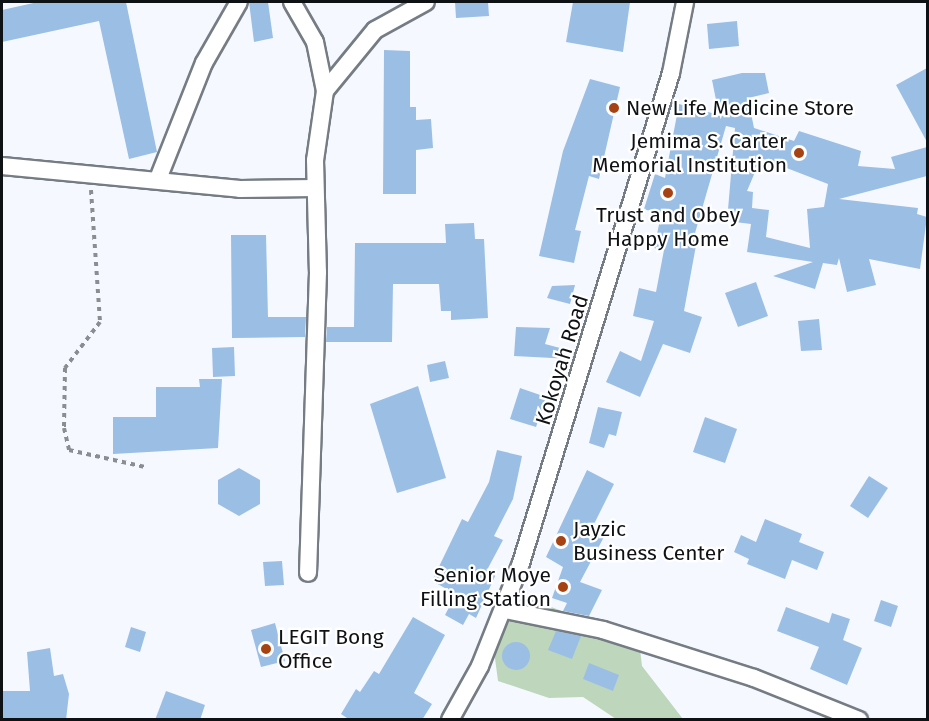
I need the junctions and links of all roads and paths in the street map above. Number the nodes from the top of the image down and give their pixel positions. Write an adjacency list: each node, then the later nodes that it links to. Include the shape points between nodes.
1 (239, 2): 8 (street, via 204,63)
2 (292, 2): 5 (street, via 315,42)
3 (426, 2): 5 (street, via 375,30)
4 (685, 2): 12 (street, Kokoyah Road, via 672,73 586,364)
5 (325, 92): 9 (street)
6 (2, 166): 7 (street)
7 (90, 171): 8 (street); 10 (path, via 93,277 100,322 65,368 64,428 69,450)
8 (158, 179): 9 (street, via 252,190)
9 (315, 188): 11 (street, via 318,272)
10 (145, 467)
11 (308, 573)
12 (505, 609): 13 (street, Kokoyah Road); 14 (street, via 603,630)
13 (450, 720)
14 (859, 720)

